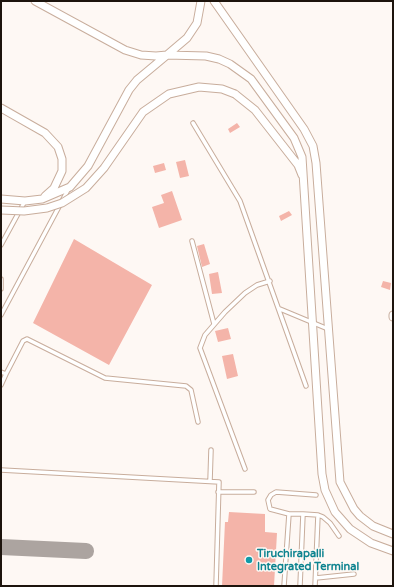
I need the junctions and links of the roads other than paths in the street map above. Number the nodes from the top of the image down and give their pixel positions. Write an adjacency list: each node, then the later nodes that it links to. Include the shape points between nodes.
1 (35, 1): 4 (street, via 125,50 141,54)
2 (201, 1): 4 (street, via 200,15 192,31)
3 (214, 1): 21 (street, via 304,129 313,146)
4 (168, 55): 7 (street, via 206,56 218,59 251,79 300,148); 8 (street, via 137,80 129,90 88,166)
5 (1, 108): 10 (street, via 50,137 60,152 63,165 58,183 46,195)
6 (193, 123): 15 (lane, via 240,201)
7 (305, 186): 11 (street, bridge, via 298,165 255,110 235,94 222,89 199,87 169,94 152,104 137,119 104,168 86,188 47,208); 19 (street)
8 (70, 187): 10 (street, via 42,199); 18 (lane)
9 (1, 199): 10 (street)
10 (27, 201): 13 (lane)
11 (1, 210)
12 (192, 241): 20 (lane)
13 (1, 245)
14 (1, 279): 16 (lane)
15 (270, 281): 17 (lane); 20 (lane, via 257,285 245,293)
16 (1, 289)
17 (280, 309): 19 (lane); 25 (lane)
18 (1, 315)
19 (313, 323): 21 (lane); 39 (street, via 322,474 327,497 335,512 350,529 371,543)
20 (214, 324): 28 (lane, via 203,340 201,352)
21 (328, 329): 37 (street, via 340,482 360,516 373,526)
22 (1, 372): 23 (lane)
23 (6, 374): 24 (lane); 26 (lane, via 23,341 27,339 105,378 186,386 191,390)
24 (1, 385)
25 (306, 386)
26 (198, 422)
27 (211, 450): 30 (lane)
28 (245, 468)
29 (1, 470): 30 (lane)
30 (210, 482): 31 (lane, via 219,482)
31 (218, 492): 32 (lane); 42 (lane)
32 (254, 492)
33 (316, 495): 34 (lane, via 276,492 271,495 268,500 270,509)
34 (289, 514): 35 (lane); 43 (lane)
35 (303, 514): 36 (lane); 44 (lane)
36 (318, 515): 38 (lane, via 330,523); 41 (lane)
37 (393, 534)
38 (339, 536)
39 (393, 551)
40 (354, 574): 41 (lane)
41 (316, 578): 45 (lane)
42 (216, 586)
43 (284, 586)
44 (300, 586)
45 (315, 586)

